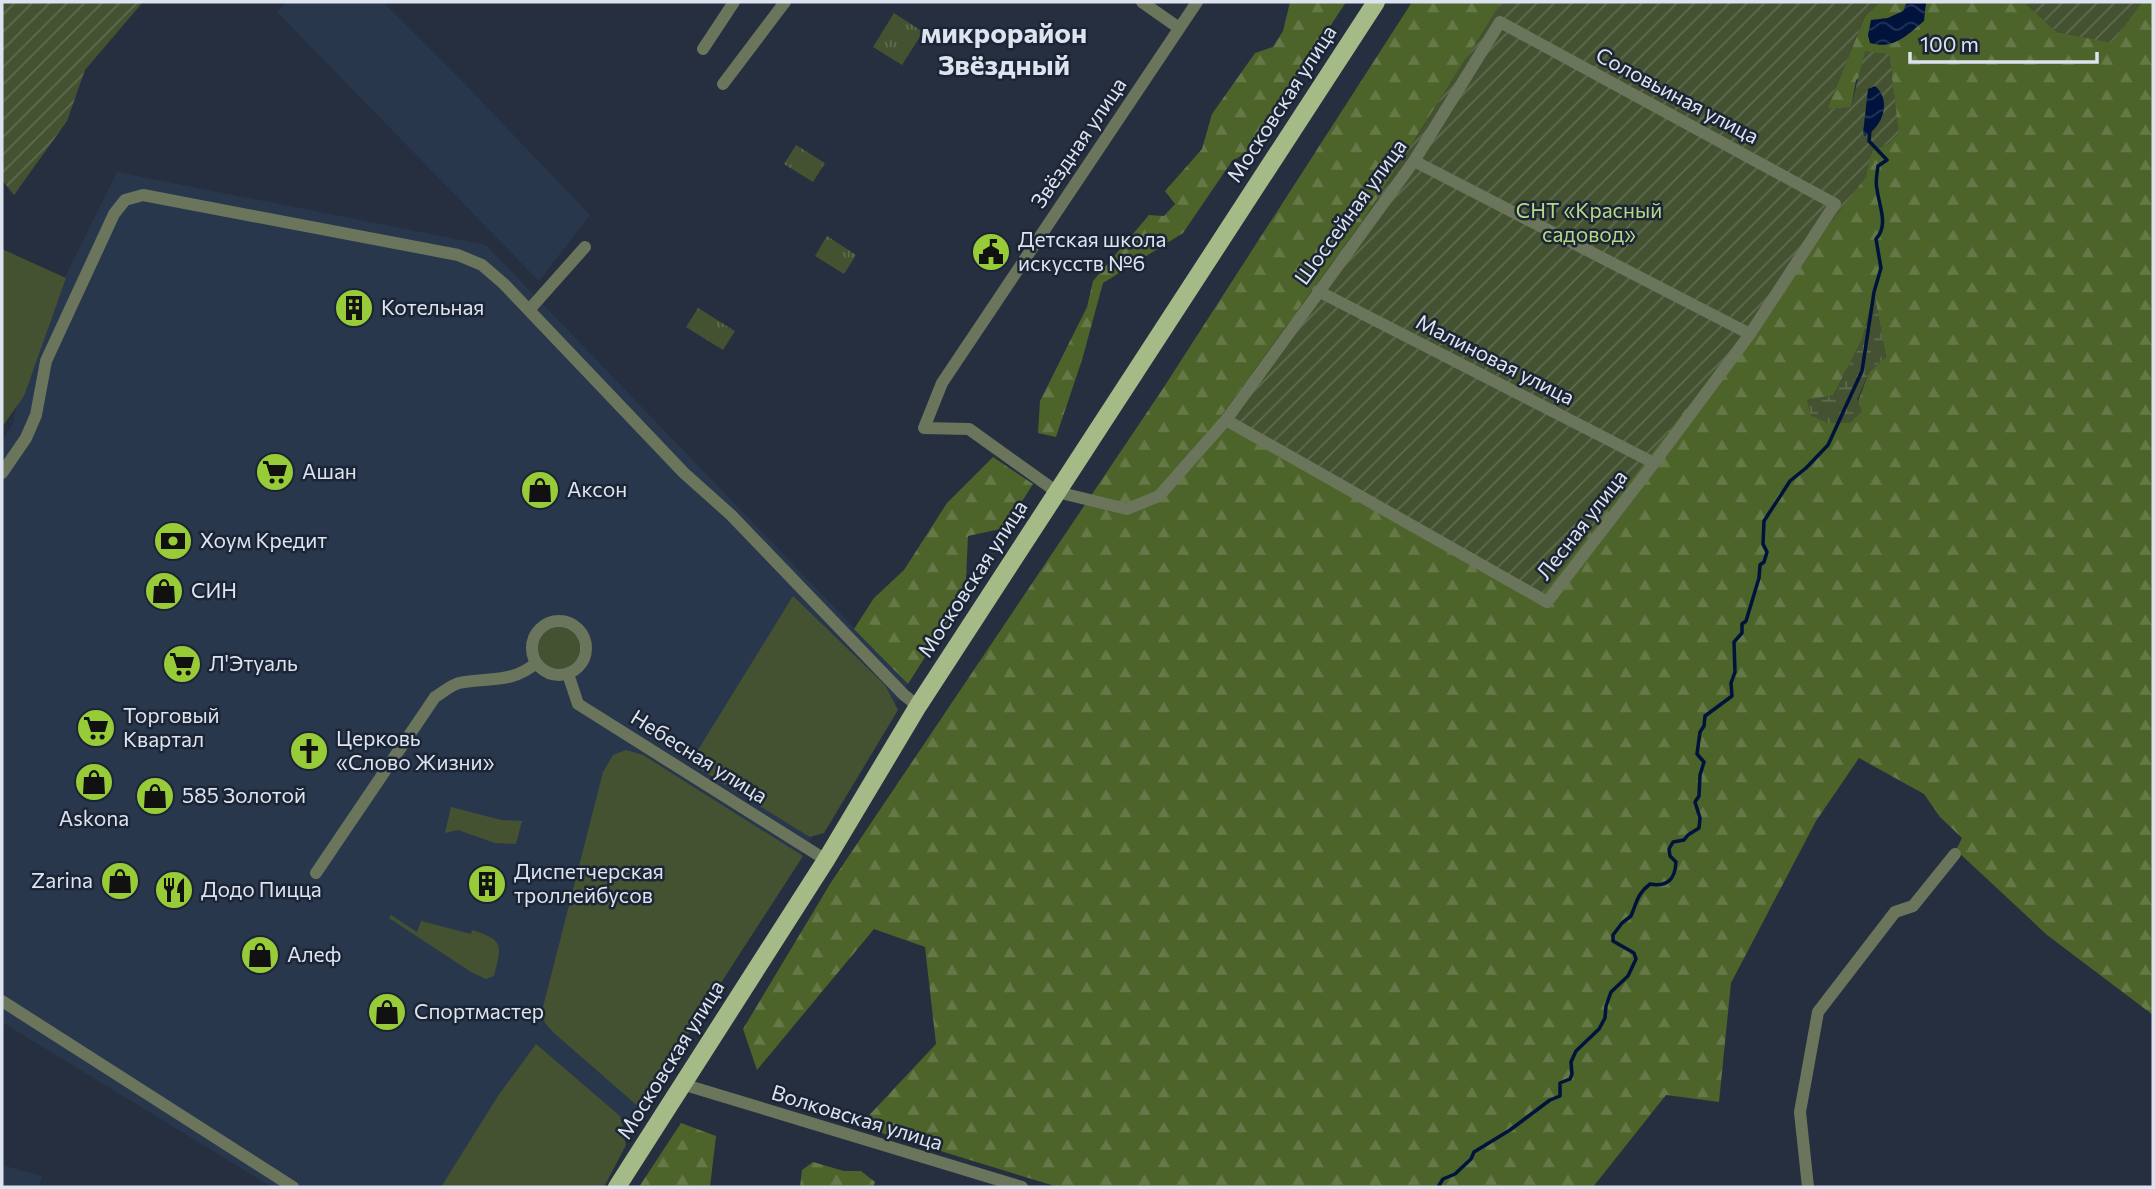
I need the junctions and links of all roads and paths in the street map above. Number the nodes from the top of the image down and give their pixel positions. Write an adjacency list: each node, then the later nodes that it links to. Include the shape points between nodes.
1 (734, 2): 8 (street)
2 (785, 2): 9 (street)
3 (1142, 2): 7 (street)
4 (1197, 2): 7 (street, Звёздная улица)
5 (1376, 2): 19 (main road, Московская улица)
6 (1500, 22): 10 (street, Шоссейная улица); 11 (street, Соловьиная улица)
7 (1180, 28): 19 (street, Звёздная улица, via 942,383 924,428 970,429)
8 (703, 49)
9 (723, 84)
10 (1414, 161): 13 (street, Шоссейная улица); 15 (street)
11 (1835, 204): 15 (street, Лесная улица)
12 (585, 247): 14 (street)
13 (1318, 291): 16 (street, Шоссейная улица); 17 (street, Малиновая улица)
14 (528, 310): 18 (street, via 482,265 458,255 143,195 125,200 46,360 36,415 26,438); 22 (street)
15 (1750, 334): 17 (street, Лесная улица)
16 (1226, 420): 17 (street, Лесная улица, via 1547,601); 19 (street, Шоссейная улица, via 1159,496 1127,509)
17 (1654, 463)
18 (2, 473)
19 (1057, 492): 22 (main road, Московская улица)
20 (536, 663): 21 (street, via 546,672); 21 (street, via 532,642 538,629 557,620 571,623 582,632 586,653); 25 (street, via 497,680 457,683 435,697)
21 (568, 674): 24 (street, Небесная улица, via 578,704)
22 (918, 706): 24 (main road, Московская улица)
23 (1955, 854): 31 (street, via 1913,906 1895,912 1818,1012 1800,1112)
24 (826, 860): 27 (main road, Московская улица)
25 (316, 873)
26 (2, 1001): 28 (street)
27 (682, 1084): 29 (main road, Московская улица); 30 (street, Волковская улица)
28 (293, 1187)
29 (617, 1187)
30 (1022, 1187)
31 (1808, 1187)

